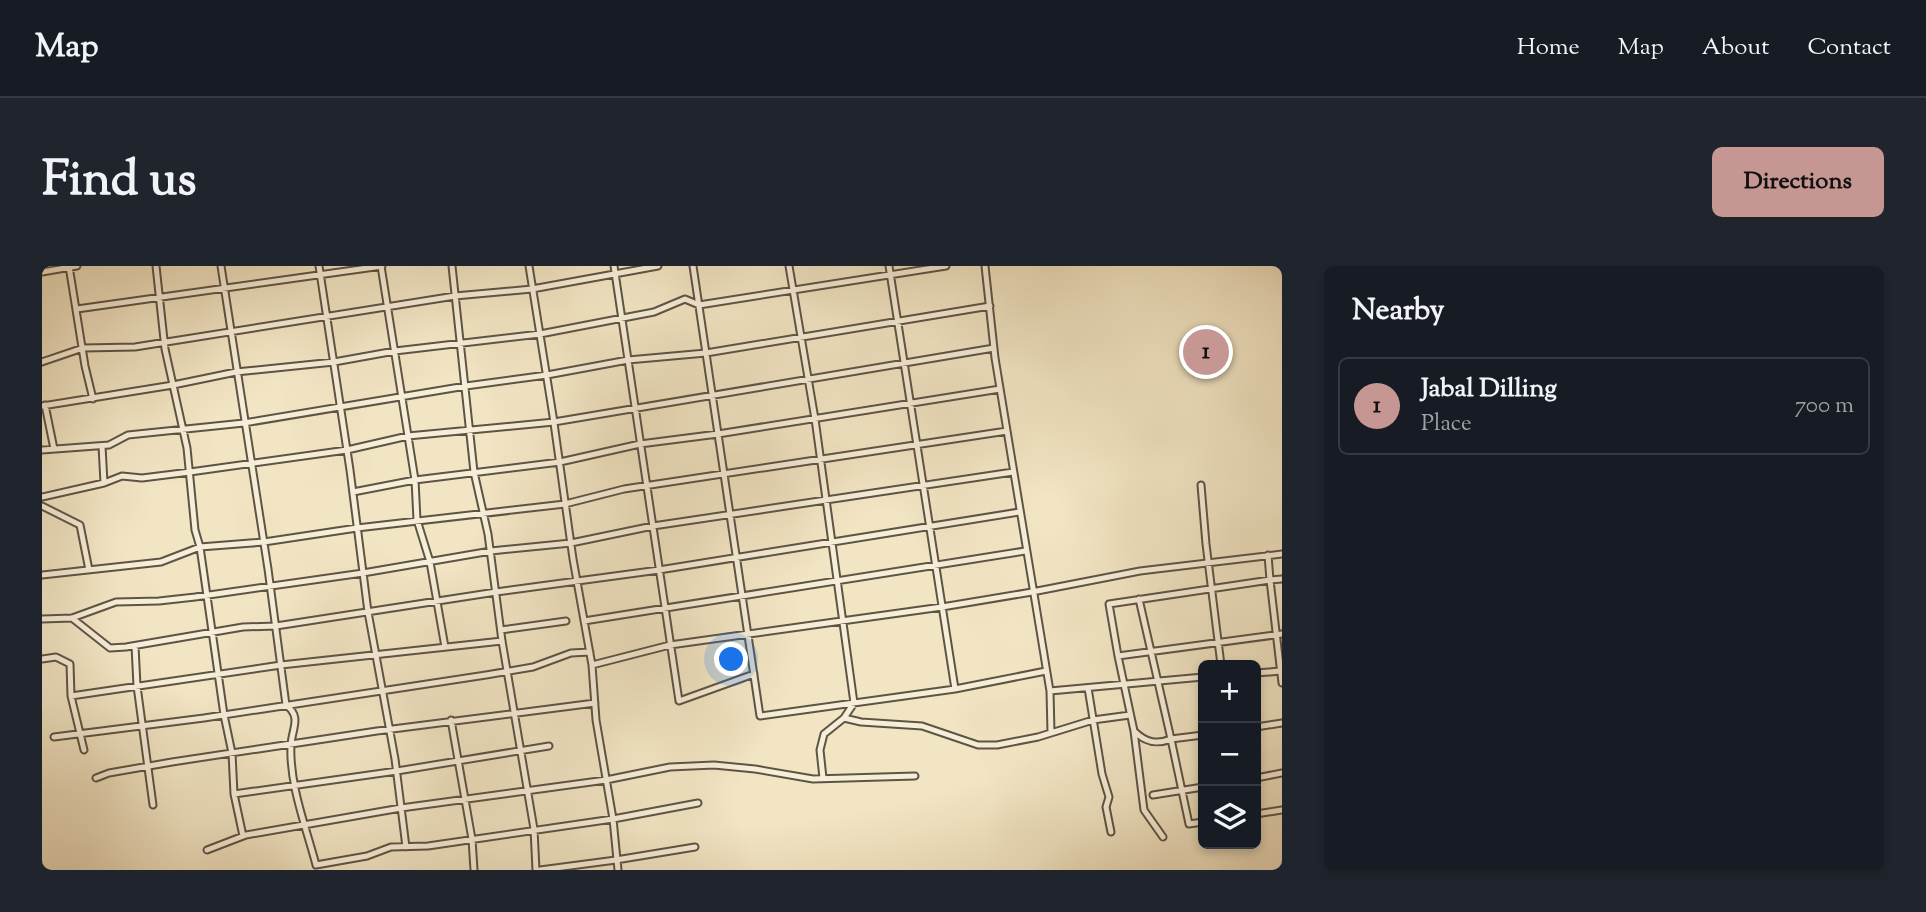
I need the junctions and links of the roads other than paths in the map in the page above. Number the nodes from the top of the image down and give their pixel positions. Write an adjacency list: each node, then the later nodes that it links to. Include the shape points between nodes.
1 (77, 266): 15 (street)
2 (156, 266): 24 (street)
3 (221, 266): 20 (street)
4 (318, 266): 17 (street)
5 (382, 266): 17 (street); 26 (street)
6 (452, 266): 23 (street)
7 (529, 266): 21 (street)
8 (614, 266): 18 (street)
9 (658, 266): 18 (street)
10 (694, 266): 25 (street)
11 (789, 266): 22 (street)
12 (889, 266): 19 (street)
13 (946, 266): 19 (street)
14 (985, 266): 27 (street)
15 (69, 267): 16 (street); 28 (street)
16 (42, 272)
17 (320, 274): 20 (street); 30 (street)
18 (615, 274): 21 (street); 29 (street)
19 (891, 276): 22 (street); 31 (street)
20 (224, 288): 24 (street); 32 (street)
21 (532, 289): 23 (street); 33 (street)
22 (793, 291): 25 (street); 34 (street)
23 (455, 296): 26 (street); 36 (street)
24 (159, 297): 28 (street); 35 (street)
25 (699, 305): 29 (street, via 685,299 654,312); 40 (street)
26 (388, 306): 30 (street); 39 (street)
27 (990, 306): 31 (street); 38 (street)
28 (77, 309): 37 (street)
29 (621, 317): 33 (street); 41 (street)
30 (327, 318): 32 (street); 43 (street)
31 (898, 321): 34 (street); 44 (street)
32 (230, 332): 35 (street); 45 (street)
33 (540, 334): 36 (street); 46 (street)
34 (801, 337): 40 (street); 47 (street)
35 (164, 341): 37 (street); 48 (street)
36 (461, 345): 39 (street); 49 (street)
37 (83, 348): 42 (street); 53 (street)
38 (994, 348): 44 (street); 50 (street)
39 (394, 351): 43 (street); 52 (street)
40 (706, 353): 41 (street); 51 (street)
41 (628, 360): 46 (street); 57 (street)
42 (42, 362)
43 (334, 362): 45 (street); 56 (street)
44 (904, 363): 47 (street); 54 (street)
45 (236, 372): 48 (street); 60 (street)
46 (547, 375): 49 (street); 59 (street)
47 (809, 379): 51 (street); 58 (street)
48 (173, 385): 53 (street); 62 (street)
49 (466, 386): 52 (street); 61 (street)
50 (1000, 389): 54 (street); 63 (street)
51 (713, 394): 57 (street); 64 (street)
52 (402, 398): 56 (street); 65 (street)
53 (93, 399): 55 (street)
54 (911, 404): 58 (street); 67 (street)
55 (44, 405): 69 (street)
56 (340, 406): 60 (street); 71 (street)
57 (635, 407): 59 (street); 66 (street)
58 (815, 419): 64 (street); 72 (street)
59 (554, 422): 61 (street); 73 (street)
60 (244, 423): 62 (street); 74 (street)
61 (471, 429): 65 (street); 76 (street)
62 (183, 430): 68 (street, via 128,435); 75 (street)
63 (1007, 430): 67 (street); 77 (street)
64 (718, 434): 66 (street); 78 (street)
65 (408, 436): 71 (street); 79 (street)
66 (640, 444): 73 (street); 83 (street)
67 (917, 445): 72 (street); 81 (street)
68 (102, 446): 69 (street); 80 (street)
69 (54, 449): 70 (street)
70 (42, 450)
71 (347, 450): 74 (street); 84 (street)
72 (821, 459): 78 (street); 86 (street)
73 (560, 462): 76 (street); 87 (street)
74 (251, 463): 75 (street); 97 (street)
75 (190, 472): 80 (street, via 122,476); 99 (street)
76 (474, 472): 79 (street); 89 (street)
77 (1013, 472): 81 (street); 90 (street)
78 (724, 474): 83 (street); 91 (street)
79 (415, 480): 84 (street); 92 (street)
80 (104, 483): 85 (street)
81 (923, 485): 86 (street); 94 (street)
82 (1201, 485): 106 (street)
83 (647, 486): 87 (street); 93 (street)
84 (353, 492): 95 (street)
85 (42, 497)
86 (826, 500): 91 (street); 96 (street)
87 (565, 504): 89 (street); 98 (street)
88 (42, 506): 108 (street, via 80,525)
89 (483, 512): 92 (street); 100 (street)
90 (1019, 512): 94 (street); 101 (street)
91 (731, 516): 93 (street); 104 (street)
92 (417, 520): 95 (street); 105 (street)
93 (653, 526): 98 (street); 109 (street)
94 (930, 526): 96 (street); 107 (street)
95 (357, 527): 97 (street); 110 (street)
96 (832, 541): 104 (street); 115 (street)
97 (264, 542): 99 (street); 116 (street)
98 (571, 543): 100 (street); 114 (street)
99 (200, 547): 108 (street, via 161,562); 120 (street)
100 (491, 551): 105 (street); 118 (street)
101 (1026, 551): 107 (street); 119 (street)
102 (1282, 554): 103 (street)
103 (1268, 555): 106 (street); 113 (street)
104 (737, 556): 109 (street); 121 (street)
105 (430, 562): 110 (street); 123 (street)
106 (1208, 563): 117 (street); 119 (street)
107 (936, 565): 115 (street); 125 (street)
108 (89, 570): 111 (street)
109 (659, 570): 114 (street); 124 (street)
110 (363, 573): 116 (street); 126 (street)
111 (42, 575)
112 (1282, 579): 113 (street)
113 (1270, 580): 117 (street); 136 (street)
114 (577, 581): 118 (street); 130 (street)
115 (837, 581): 121 (street); 131 (street)
116 (271, 586): 120 (street); 132 (street)
117 (1211, 589): 122 (street); 138 (street)
118 (496, 592): 123 (street); 133 (street)
119 (1032, 592): 125 (street); 151 (street)
120 (207, 595): 127 (street, via 116,602); 134 (street)
121 (743, 596): 124 (street); 135 (street)
122 (1139, 599): 142 (street); 145 (street, via 1109,604)
123 (437, 601): 126 (street); 141 (street)
124 (665, 607): 130 (street); 139 (street)
125 (942, 607): 131 (street); 162 (street)
126 (368, 612): 132 (street); 144 (street)
127 (72, 618): 128 (street); 140 (street, via 110,648)
128 (42, 619)
129 (566, 621): 133 (street)
130 (584, 621): 143 (street)
131 (842, 621): 135 (street); 167 (street)
132 (276, 626): 134 (street); 148 (street)
133 (501, 630): 137 (street)
134 (212, 634): 140 (street); 154 (street)
135 (748, 634): 139 (street); 155 (street)
136 (1280, 635): 138 (street); 152 (street)
137 (502, 641): 141 (street); 150 (street)
138 (1219, 643): 142 (street); 147 (street)
139 (670, 645): 149 (street); 155 (street, via 679,701)
140 (135, 646): 160 (street)
141 (445, 647): 144 (street)
142 (1152, 651): 145 (street); 157 (street)
143 (590, 652): 149 (street); 150 (street)
144 (376, 655): 148 (street); 163 (street)
145 (1118, 656): 159 (street)
146 (42, 659): 165 (street, via 56,657 70,664)
147 (1221, 660)
148 (281, 665): 154 (street); 168 (street)
149 (592, 665): 166 (street)
150 (507, 671): 163 (street); 169 (street)
151 (1046, 671): 162 (street); 164 (street)
152 (1281, 671): 153 (street); 158 (street)
153 (1261, 673)
154 (219, 674): 160 (street); 170 (street)
155 (754, 674): 167 (street, via 760,716)
156 (1198, 677): 157 (street)
157 (1159, 681): 159 (street); 184 (street)
158 (1282, 683)
159 (1124, 685): 161 (street); 171 (street)
160 (136, 686): 165 (street); 176 (street)
161 (1088, 688): 164 (street); 174 (street)
162 (955, 689): 167 (street)
163 (381, 691): 168 (street); 178 (street)
164 (1050, 691): 181 (street)
165 (71, 696): 180 (street)
166 (594, 703): 169 (street); 198 (street)
167 (854, 703): 172 (street)
168 (286, 705): 170 (street); 185 (street, via 297,719)
169 (515, 711): 173 (street); 188 (street)
170 (224, 715): 176 (street); 189 (street)
171 (1130, 715): 174 (street); 179 (street)
172 (844, 718): 181 (street, via 922,726 978,745); 197 (street, via 824,734 820,750)
173 (452, 720): 178 (street); 190 (street)
174 (1093, 720): 181 (street); 215 (street, via 1109,797 1106,807)
175 (1282, 723): 177 (street)
176 (143, 726): 180 (street); 191 (street)
177 (1261, 726)
178 (388, 729): 185 (street); 192 (street)
179 (1134, 731): 184 (street, via 1154,742); 217 (street, via 1144,810)
180 (82, 733): 183 (street); 187 (street)
181 (1051, 733)
182 (1198, 736): 184 (street)
183 (54, 737)
184 (1171, 739): 201 (street)
185 (291, 745): 189 (street); 199 (street)
186 (549, 746): 188 (street)
187 (84, 750)
188 (520, 751): 190 (street); 202 (street)
189 (232, 753): 191 (street); 203 (street)
190 (458, 761): 192 (street); 205 (street)
191 (148, 766): 196 (street); 207 (street)
192 (397, 771): 199 (street); 208 (street)
193 (1282, 773): 195 (street)
194 (915, 776): 197 (street)
195 (1261, 777)
196 (96, 778)
197 (823, 778): 198 (street, via 714,765 670,767)
198 (606, 780): 202 (street); 211 (street)
199 (295, 785): 203 (street); 213 (street)
200 (1198, 788): 201 (street)
201 (1182, 790): 204 (street); 212 (street, via 1189,824)
202 (527, 791): 205 (street); 214 (street)
203 (234, 793): 216 (street)
204 (1153, 795)
205 (464, 800): 208 (street); 218 (street)
206 (698, 803): 211 (street)
207 (153, 804)
208 (401, 808): 213 (street); 219 (street)
209 (1282, 810): 210 (street)
210 (1261, 813)
211 (613, 819): 214 (street); 222 (street)
212 (1198, 823)
213 (305, 825): 216 (street); 219 (street, via 316,865)
214 (534, 829): 218 (street); 224 (street)
215 (1111, 832)
216 (243, 836): 221 (street)
217 (1163, 837)
218 (472, 839): 219 (street); 223 (street)
219 (406, 847)
220 (695, 847): 222 (street)
221 (207, 850)
222 (616, 860): 224 (street); 225 (street)
223 (474, 870)
224 (538, 870)
225 (618, 870)

